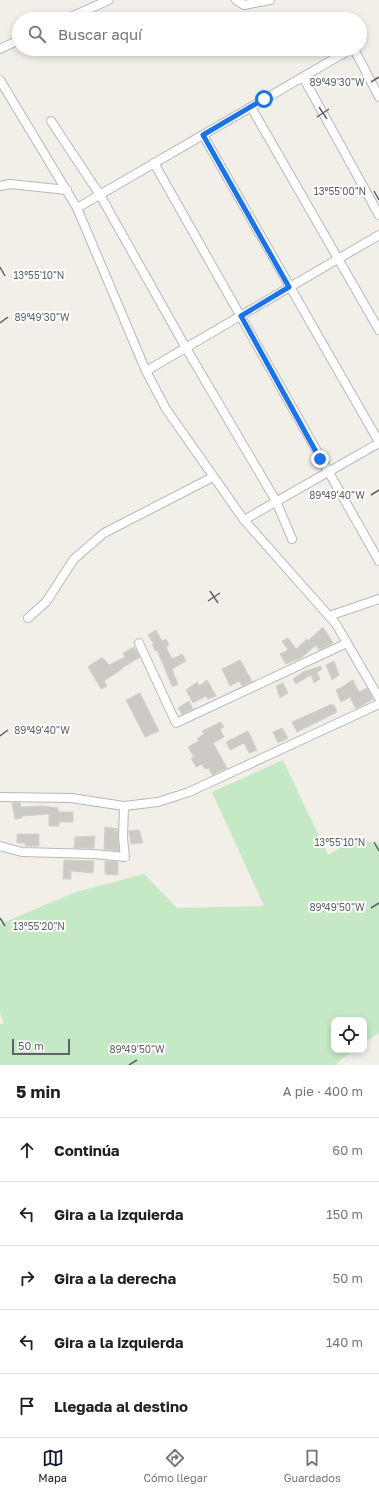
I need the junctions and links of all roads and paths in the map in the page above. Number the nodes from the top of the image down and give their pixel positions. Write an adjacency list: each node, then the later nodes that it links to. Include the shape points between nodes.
1 (108, 0): 4 (street)
2 (236, 0): 3 (street, via 244,5)
3 (270, 0)
4 (81, 12)
5 (12, 43): 6 (street)
6 (0, 49)
7 (339, 56): 9 (street)
8 (358, 56): 11 (street)
9 (303, 77): 12 (street); 20 (street)
10 (0, 80): 17 (street)
11 (379, 97)
12 (252, 107): 14 (street); 22 (street)
13 (51, 121): 18 (street)
14 (203, 135): 15 (street); 23 (street)
15 (154, 163): 18 (street); 24 (street)
16 (0, 186): 17 (street, via 10,184)
17 (67, 190): 19 (street)
18 (100, 194): 19 (street); 26 (street)
19 (77, 208): 27 (street)
20 (379, 215)
21 (379, 235): 22 (street)
22 (338, 259): 23 (street); 25 (street)
23 (289, 287): 24 (street); 28 (street)
24 (241, 316): 26 (street); 29 (street)
25 (379, 330)
26 (186, 348): 27 (street); 31 (street)
27 (146, 371): 30 (street, via 166,409)
28 (379, 442): 29 (street)
29 (328, 472): 31 (street); 34 (street)
30 (213, 477): 32 (street); 37 (street, via 104,532 74,559 46,602)
31 (276, 501): 32 (street); 33 (street)
32 (244, 520): 36 (street)
33 (292, 539)
34 (379, 561)
35 (379, 599): 36 (street)
36 (329, 616): 39 (street)
37 (28, 618)
38 (139, 643): 39 (street, via 176,724)
39 (347, 643): 40 (street)
40 (379, 698)
41 (379, 704): 43 (street, via 188,792 158,802)
42 (0, 797): 43 (street, via 71,798)
43 (124, 806): 44 (street, via 125,857 22,852)
44 (0, 846)

